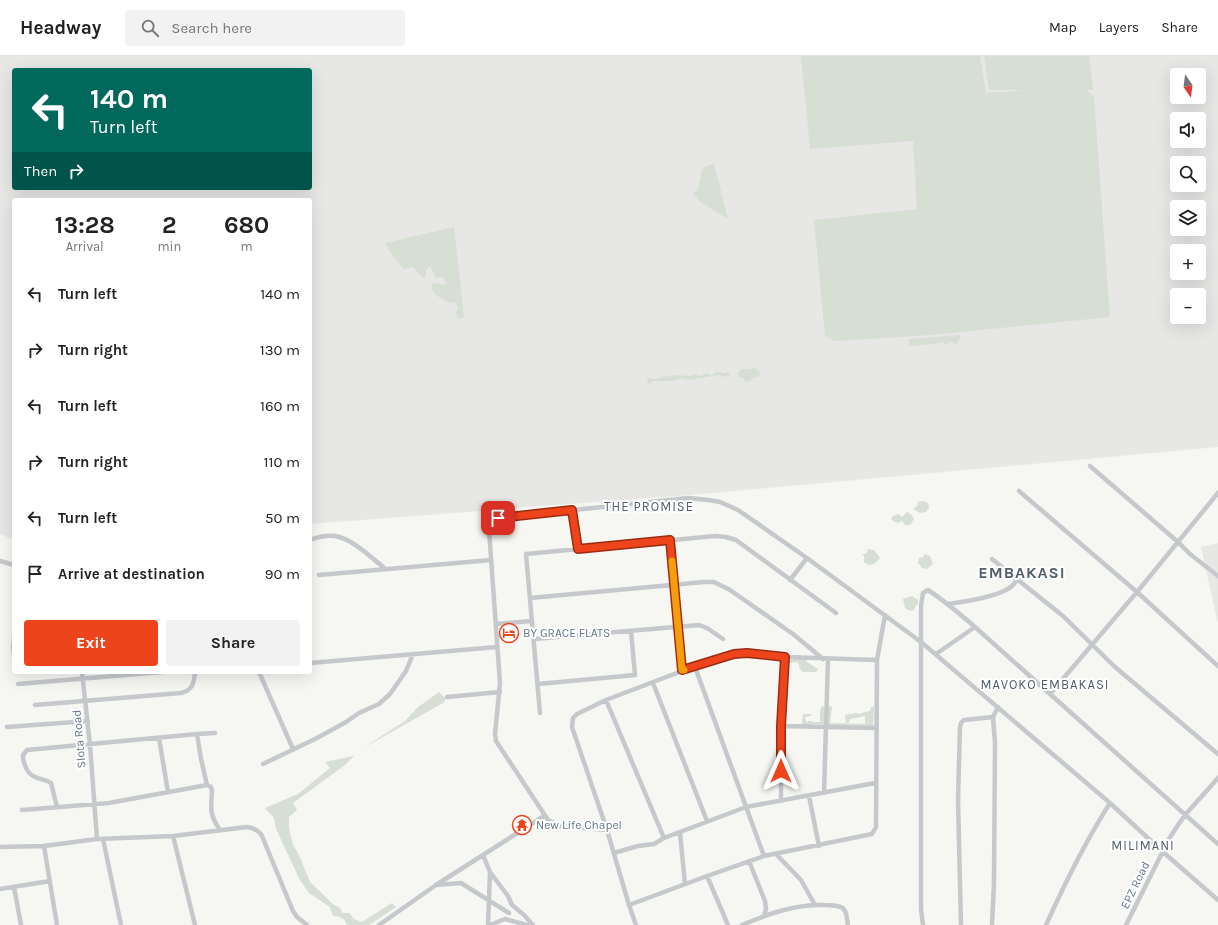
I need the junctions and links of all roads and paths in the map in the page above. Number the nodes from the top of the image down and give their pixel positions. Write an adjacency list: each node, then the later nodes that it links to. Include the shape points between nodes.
1 (1090, 466): 7 (street)
2 (1018, 491): 20 (street)
3 (1218, 493): 7 (street)
4 (572, 510): 8 (street); 9 (street, via 688,498 720,502 738,510); 11 (street, via 498,518 493,521 489,530)
5 (312, 539): 14 (street, via 331,535 343,537 352,541)
6 (670, 540): 8 (street); 18 (street, via 720,536 732,538); 19 (street)
7 (1178, 542): 16 (street); 20 (street)
8 (578, 549): 21 (street, via 526,554)
9 (807, 558): 18 (street); 24 (street)
10 (992, 559): 17 (street)
11 (491, 560): 14 (street); 26 (street)
12 (0, 561): 13 (street)
13 (12, 564)
14 (385, 569): 15 (street)
15 (319, 575)
16 (1218, 576)
17 (1016, 578): 22 (street, via 1014,584 1005,590 971,601); 33 (street)
18 (790, 580): 23 (street)
19 (675, 585): 21 (street); 27 (street); 38 (street, via 709,581 720,584)
20 (1137, 592): 33 (street); 41 (street)
21 (530, 598): 25 (street)
22 (948, 604): 28 (street); 32 (street, via 928,590 924,593 921,606)
23 (836, 613)
24 (885, 615): 32 (street); 39 (street)
25 (532, 621): 26 (street); 30 (street)
26 (496, 624): 34 (street)
27 (679, 627): 29 (street); 31 (street, via 703,626); 43 (street)
28 (975, 627): 36 (street); 53 (street)
29 (631, 631): 30 (street); 51 (street, via 635,675)
30 (534, 639): 51 (street)
31 (722, 639)
32 (921, 642): 36 (street); 133 (street)
33 (1092, 643): 53 (street); 71 (street, via 1116,667)
34 (497, 647): 35 (street); 52 (street)
35 (413, 654): 40 (street); 70 (street, via 406,671 390,694 379,704)
36 (936, 654): 58 (street)
37 (785, 657): 38 (street); 42 (street, via 734,654); 62 (street)
38 (825, 659): 39 (street); 64 (street)
39 (877, 660): 65 (street)
40 (312, 663)
41 (1218, 666)
42 (695, 667): 43 (street); 83 (street)
43 (682, 670): 49 (street)
44 (82, 674): 48 (street, Slota Road)
45 (139, 674): 48 (street)
46 (195, 674): 55 (street, via 191,689 181,693)
47 (260, 674): 70 (street)
48 (83, 679): 50 (street); 55 (street, Slota Road)
49 (653, 683): 56 (street); 87 (street)
50 (18, 684)
51 (538, 684): 59 (street)
52 (500, 692): 54 (street); 86 (street, via 496,741)
53 (1050, 694): 85 (street)
54 (447, 697)
55 (86, 700): 57 (street); 61 (street, Slota Road)
56 (606, 700): 89 (street, via 576,714 571,722); 92 (street)
57 (35, 705)
58 (998, 707): 60 (street); 80 (street)
59 (540, 713)
60 (993, 717): 134 (street, via 964,720 960,727 958,800); 135 (street, via 995,744)
61 (88, 721): 63 (street); 69 (street, Slota Road)
62 (781, 726): 64 (street); 79 (street)
63 (7, 727)
64 (826, 727): 65 (street); 77 (street)
65 (876, 728): 74 (street)
66 (215, 733): 67 (street)
67 (197, 734): 68 (street); 75 (street)
68 (159, 738): 69 (street); 76 (street)
69 (90, 745): 81 (street, Slota Road); 82 (street, via 27,750 23,755 25,765 32,776 51,783)
70 (293, 750): 72 (street)
71 (1218, 754)
72 (263, 764)
73 (1218, 778): 85 (street, EPZ Road)
74 (875, 784): 77 (street); 97 (street, via 876,827 872,834)
75 (207, 785): 76 (street); 88 (street, via 212,790 210,812)
76 (168, 792): 81 (street)
77 (824, 793): 78 (street)
78 (809, 796): 79 (street); 97 (street)
79 (781, 801): 83 (street)
80 (1110, 803): 99 (street); 136 (street, via 1063,886)
81 (94, 805): 82 (street); 93 (street, Slota Road)
82 (57, 807): 84 (street)
83 (746, 807): 87 (street); 103 (street)
84 (22, 810)
85 (1185, 815): 95 (street); 99 (street, EPZ Road)
86 (544, 816): 89 (street, via 553,824 560,826); 102 (street)
87 (707, 821): 90 (street)
88 (220, 830): 91 (street); 124 (street, via 247,827 261,833 293,911)
89 (607, 830): 100 (street)
90 (680, 833): 92 (street); 108 (street)
91 (174, 836): 94 (street); 123 (street)
92 (664, 838): 100 (street, via 654,844)
93 (97, 839): 94 (street); 96 (street)
94 (103, 839): 122 (street)
95 (1217, 842)
96 (44, 846): 98 (street); 107 (street)
97 (819, 846): 101 (street)
98 (0, 847)
99 (1163, 852): 112 (street); 137 (street, EPZ Road)
100 (614, 853): 114 (street)
101 (776, 854): 103 (street); 115 (street, via 801,880)
102 (483, 855): 105 (street); 109 (street)
103 (764, 856): 104 (street)
104 (749, 861): 106 (street); 118 (street, via 765,901)
105 (490, 872): 113 (street); 116 (street)
106 (707, 876): 108 (street); 130 (street)
107 (50, 881): 110 (street); 121 (street)
108 (685, 884): 114 (street)
109 (436, 885): 113 (street, via 461,883); 125 (street)
110 (14, 887): 111 (street); 120 (street)
111 (0, 889)
112 (1218, 900)
113 (490, 902): 117 (street); 126 (street)
114 (629, 905): 129 (street)
115 (815, 905): 118 (street, via 799,906); 132 (street, via 834,905 843,908)
116 (514, 907): 117 (street); 128 (street)
117 (509, 913): 119 (street)
118 (764, 916): 131 (street)
119 (505, 919): 126 (street); 127 (street)
120 (21, 925)
121 (57, 925)
122 (121, 925)
123 (195, 925)
124 (307, 925)
125 (379, 925)
126 (489, 925)
127 (527, 925)
128 (533, 925)
129 (636, 925)
130 (728, 925)
131 (742, 925)
132 (848, 925)
133 (923, 925)
134 (961, 925)
135 (992, 925)
136 (1046, 925)
137 (1126, 925)

